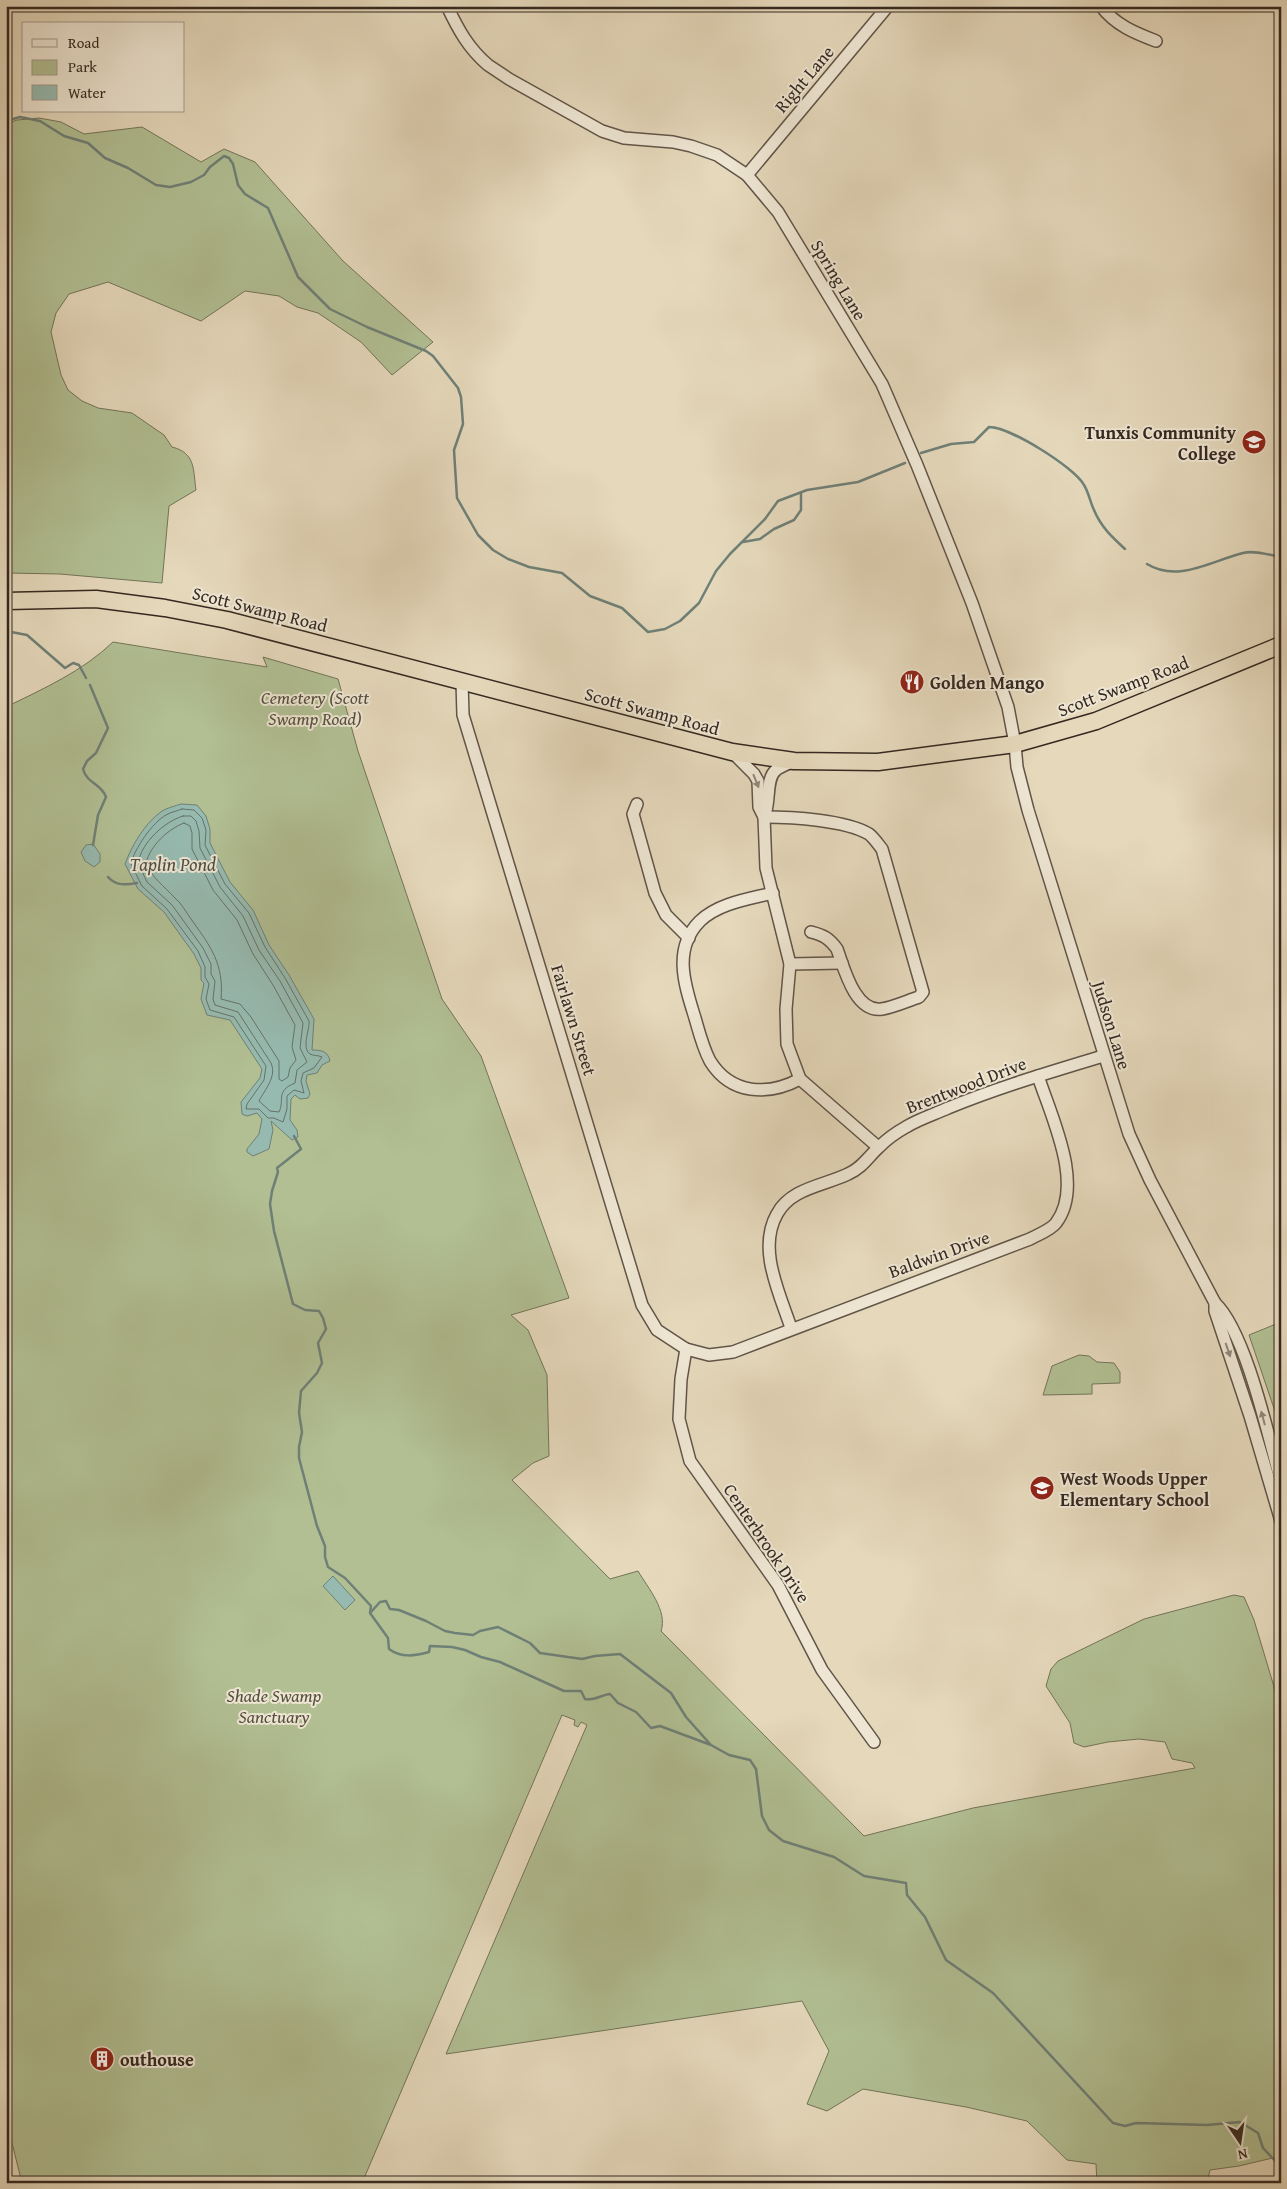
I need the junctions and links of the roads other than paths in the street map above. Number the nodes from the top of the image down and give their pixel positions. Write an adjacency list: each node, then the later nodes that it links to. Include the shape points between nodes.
1 (447, 6): 5 (street, Spring Lane, via 463,38 488,65 588,124 624,138 691,146 717,156)
2 (888, 6): 5 (street, Right Lane)
3 (1101, 6): 4 (street, via 1127,29)
4 (1156, 41)
5 (747, 175): 9 (street, Spring Lane, via 778,212 882,384 972,603 1008,707)
6 (6, 600): 8 (highway, Scott Swamp Road, via 96,599 186,611)
7 (1281, 645): 9 (highway, Scott Swamp Road, via 1096,721)
8 (462, 682): 10 (highway, Scott Swamp Road); 25 (street, Fairlawn Street, via 463,715 642,1305 657,1330)
9 (1015, 744): 11 (highway, Scott Swamp Road, via 878,762); 19 (street, Judson Lane, via 1028,810)
10 (732, 752): 11 (highway, Scott Swamp Road); 13 (street, one-way to 13, via 758,780 759,807)
11 (794, 760): 13 (street, via 771,776 769,807)
12 (637, 804): 16 (street, via 632,814 654,893 666,915)
13 (764, 817): 14 (street, via 766,868); 17 (street, via 806,819 846,826 870,835 882,849 923,992 919,997 882,1009 869,1008 858,999)
14 (773, 893): 16 (street, via 728,904 699,922); 18 (street)
15 (811, 932): 17 (street, via 832,941)
16 (689, 938): 21 (street, via 682,961 684,983 705,1050 717,1071 738,1085 762,1091)
17 (842, 963): 18 (street)
18 (790, 964): 21 (street, via 787,1044)
19 (1103, 1056): 20 (street, Brentwood Drive); 23 (street, Judson Lane, via 1138,1155)
20 (1038, 1076): 22 (street, Brentwood Drive, via 984,1093 908,1126); 24 (street, Baldwin Drive, via 1067,1166 1068,1196 1056,1224 1030,1239)
21 (800, 1079): 22 (street)
22 (878, 1147): 24 (street, Brentwood Drive, via 860,1168 798,1194 777,1214 771,1229 770,1256)
23 (1215, 1303): 26 (street, Judson Lane, one-way to 23, via 1247,1364 1230,1324); 27 (street, Judson Lane, one-way to 27)
24 (790, 1328): 25 (street, Baldwin Drive, via 733,1352 709,1355)
25 (686, 1349): 28 (street, Centerbrook Drive, via 679,1419 690,1461 778,1585 822,1670)
26 (1281, 1482)
27 (1281, 1521)
28 (874, 1742)

